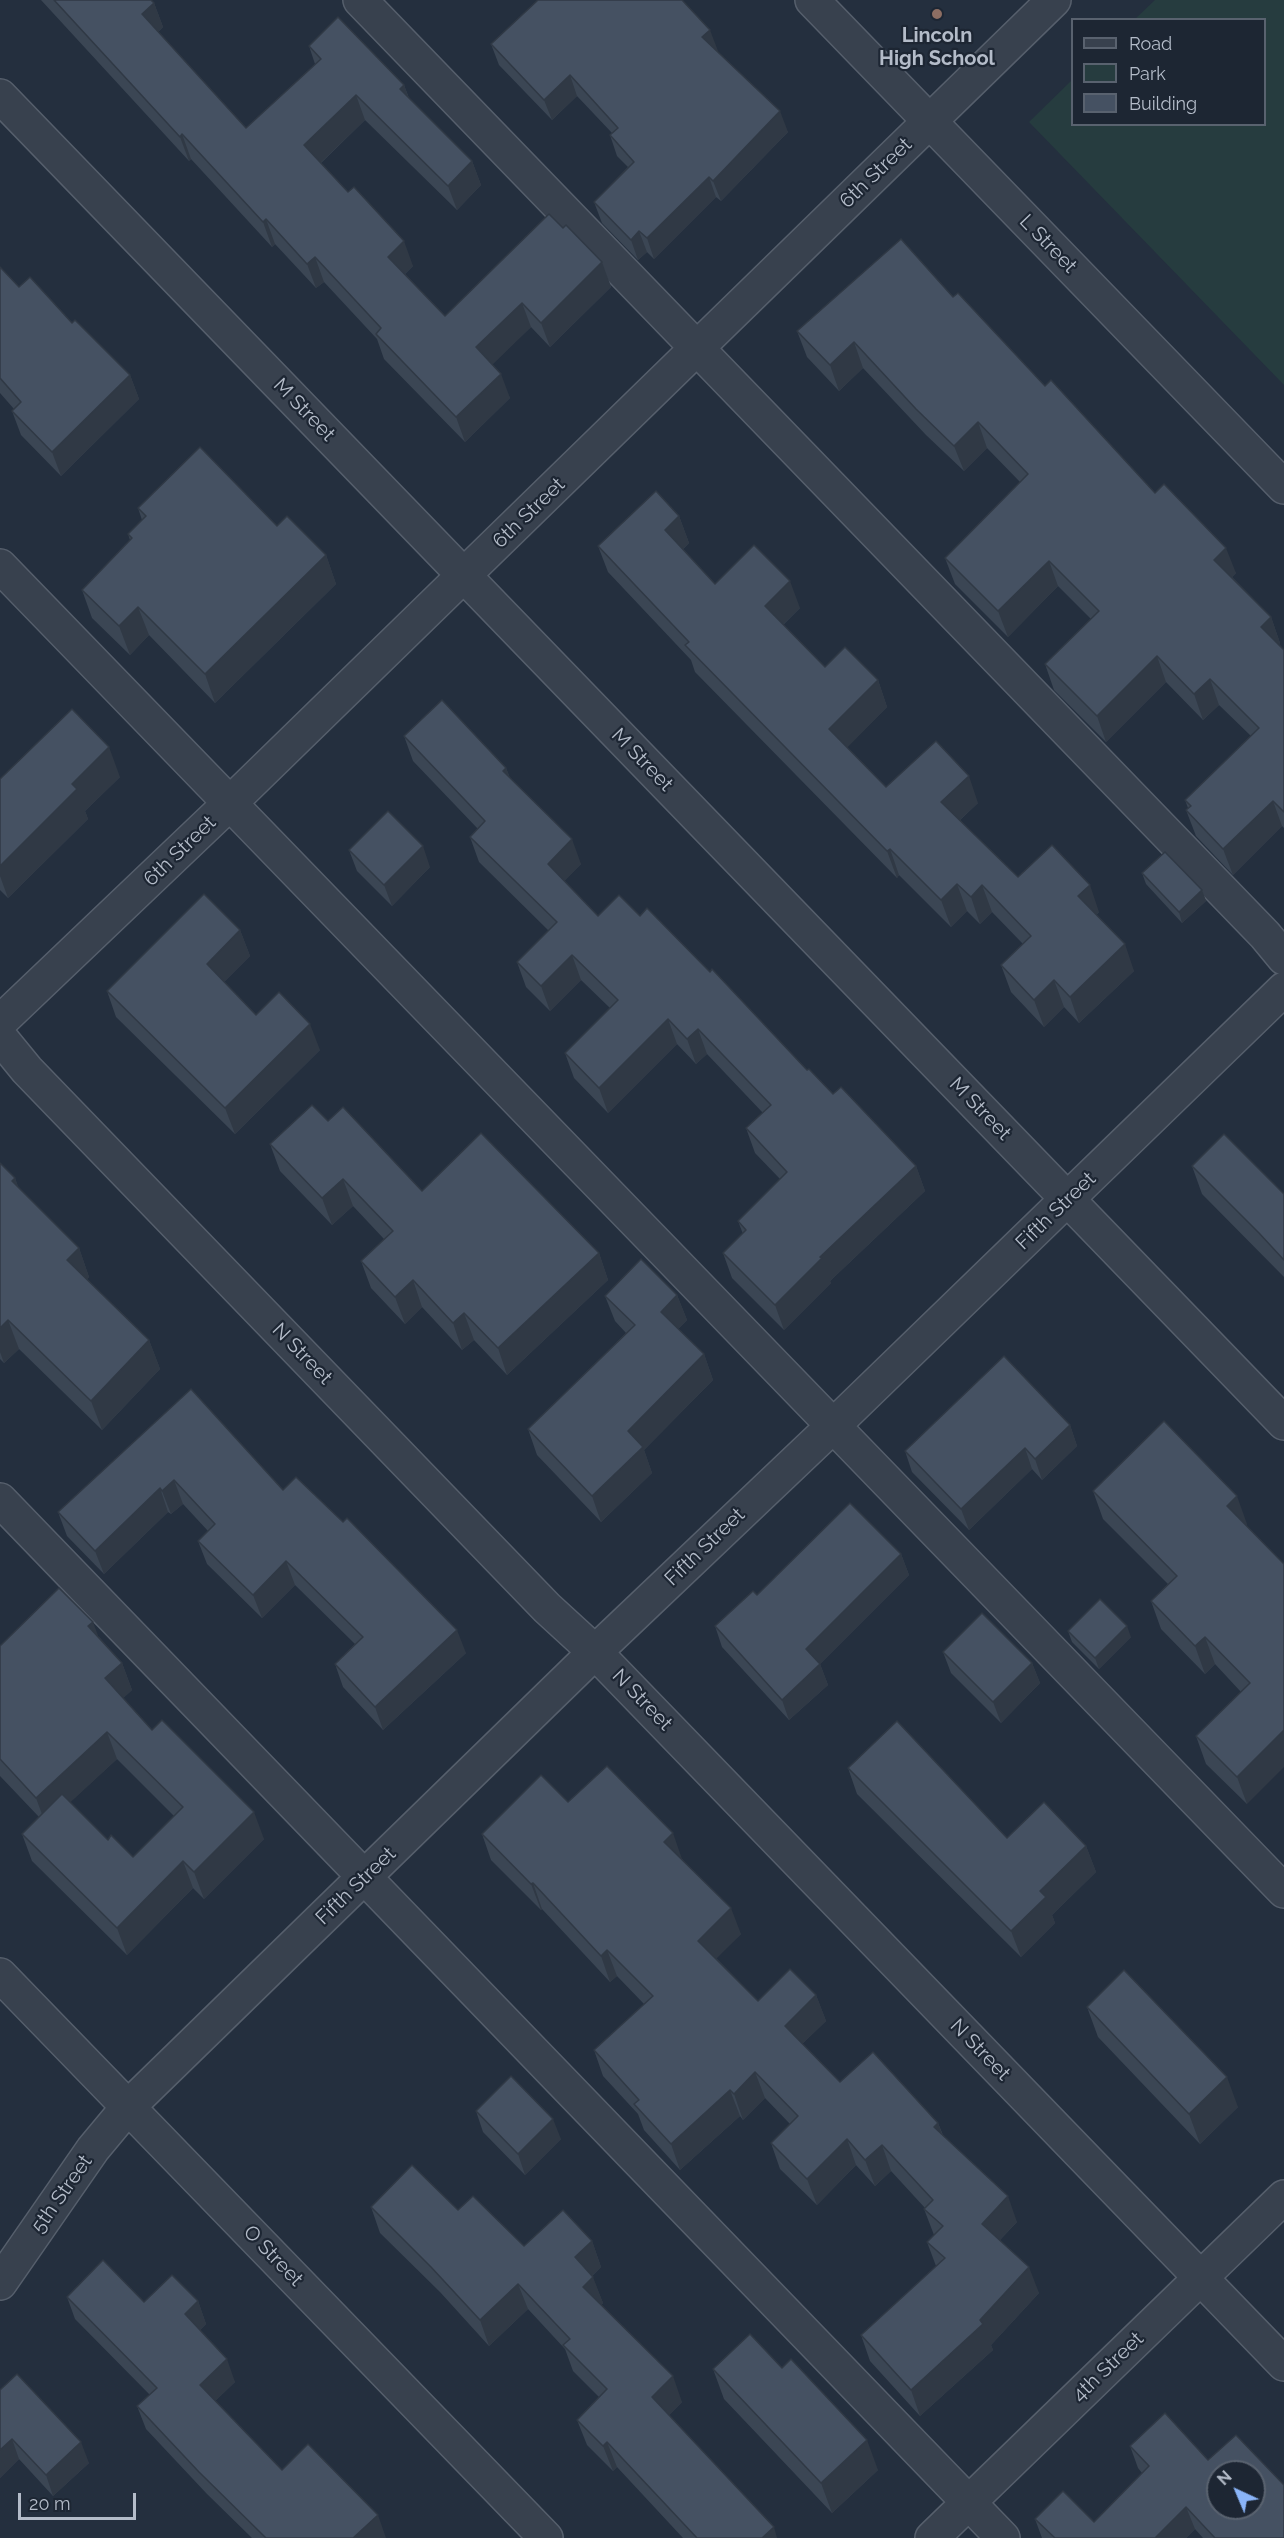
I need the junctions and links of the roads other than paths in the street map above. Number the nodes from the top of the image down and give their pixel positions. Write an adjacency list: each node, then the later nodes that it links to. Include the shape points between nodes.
1 (360, 0): 6 (street)
2 (812, 0): 5 (street, L Street)
3 (1054, 0): 5 (street, 6th Street)
4 (0, 96): 9 (street, M Street)
5 (929, 121): 6 (street, 6th Street); 7 (street, L Street)
6 (697, 348): 9 (street, 6th Street); 11 (street)
7 (1284, 487)
8 (0, 566): 10 (street)
9 (464, 576): 10 (street, 6th Street); 15 (street, M Street)
10 (230, 803): 13 (street, 6th Street); 17 (street)
11 (1284, 958)
12 (1284, 990): 15 (street, Fifth Street)
13 (0, 1022)
14 (0, 1037): 19 (street, N Street, via 27,1070)
15 (1068, 1199): 16 (street, M Street); 17 (street, Fifth Street)
16 (1284, 1423)
17 (833, 1426): 19 (street, Fifth Street); 21 (street)
18 (0, 1500): 20 (street)
19 (595, 1652): 20 (street, Fifth Street); 25 (street, N Street)
20 (365, 1878): 23 (street, Fifth Street); 28 (street)
21 (1284, 1891)
22 (0, 1975): 23 (street, O Street)
23 (128, 2107): 26 (street, 5th Street, via 93,2149); 29 (street, O Street)
24 (1284, 2197): 25 (street, 4th Street)
25 (1201, 2278): 27 (street, N Street); 28 (street, 4th Street)
26 (0, 2283)
27 (1284, 2364)
28 (969, 2503): 30 (street, 4th Street); 31 (street)
29 (546, 2538)
30 (932, 2538)
31 (1003, 2538)

